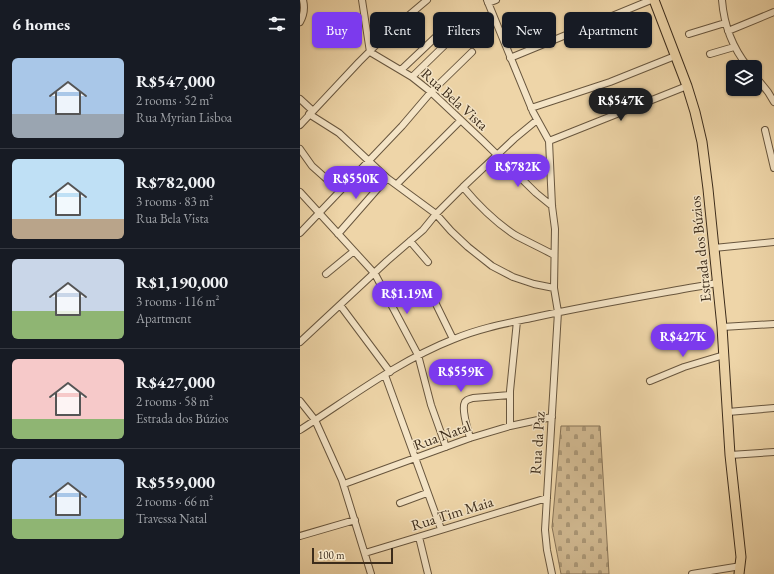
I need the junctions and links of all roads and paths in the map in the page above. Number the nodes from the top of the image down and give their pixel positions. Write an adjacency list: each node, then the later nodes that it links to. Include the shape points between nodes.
1 (303, 0): 10 (street, via 303,18)
2 (362, 0): 17 (street)
3 (427, 0): 17 (street)
4 (496, 0): 8 (street)
5 (651, 0): 21 (street)
6 (654, 0): 20 (main road, Estrada dos Búzios)
7 (722, 0): 11 (street)
8 (488, 1): 21 (street)
9 (774, 12): 12 (street)
10 (300, 22)
11 (725, 23): 12 (street); 13 (street)
12 (728, 31): 15 (street)
13 (689, 34)
14 (433, 40): 23 (street)
15 (734, 47): 19 (street); 22 (street)
16 (442, 48): 24 (street)
17 (370, 52): 23 (street, Rua Bela Vista); 31 (street)
18 (472, 52): 27 (street)
19 (710, 54)
20 (675, 56): 26 (main road, Estrada dos Búzios); 30 (street, via 610,82)
21 (510, 58): 30 (street)
22 (743, 60)
23 (401, 70): 24 (street, Rua Bela Vista)
24 (412, 77): 27 (street, Rua Bela Vista)
25 (762, 85): 29 (street)
26 (687, 86): 36 (street); 53 (main road, Estrada dos Búzios, via 702,142)
27 (431, 92): 32 (street, Rua Bela Vista); 39 (street)
28 (300, 99): 31 (street)
29 (774, 102)
30 (531, 108): 33 (street)
31 (311, 112): 34 (street); 39 (street, via 339,133)
32 (461, 120): 38 (street, Rua Bela Vista); 42 (street)
33 (537, 120): 36 (street); 38 (street)
34 (300, 125)
35 (765, 130): 40 (street)
36 (549, 140): 46 (street, Rua da Paz)
37 (300, 149): 44 (street, via 312,166)
38 (496, 155): 43 (street); 46 (street, Rua Bela Vista)
39 (369, 161): 41 (street); 44 (street)
40 (774, 168)
41 (387, 178): 42 (street); 50 (street)
42 (397, 184): 48 (street)
43 (463, 187): 48 (street); 55 (street, via 501,225)
44 (339, 190): 47 (street)
45 (300, 192): 47 (street)
46 (552, 206): 55 (street, Rua da Paz, via 555,229)
47 (318, 213): 49 (street); 50 (street)
48 (436, 214): 51 (street, via 423,230); 60 (street, via 451,231 492,266 513,277)
49 (300, 233)
50 (338, 234): 54 (street)
51 (410, 240): 56 (street); 58 (street)
52 (774, 242): 53 (street)
53 (714, 248): 59 (main road, Estrada dos Búzios)
54 (354, 251): 57 (street); 58 (street)
55 (554, 255): 60 (street, Rua da Paz)
56 (428, 262)
57 (326, 274)
58 (375, 274): 62 (street); 69 (street)
59 (717, 283): 63 (street); 66 (main road, Estrada dos Búzios)
60 (554, 288): 63 (street, Rua da Paz)
61 (433, 298): 67 (street)
62 (340, 305): 68 (street); 71 (street)
63 (558, 312): 64 (street); 77 (street, Rua da Paz)
64 (516, 322): 67 (street); 73 (street)
65 (774, 324): 66 (street)
66 (722, 327): 70 (main road, Estrada dos Búzios)
67 (453, 339): 69 (street)
68 (300, 342)
69 (418, 355): 71 (street); 82 (street, via 431,405)
70 (724, 355): 72 (street); 76 (main road, Estrada dos Búzios)
71 (387, 373): 78 (street); 85 (street)
72 (650, 381)
73 (510, 395): 79 (street); 81 (street, via 473,398 465,402 463,408)
74 (300, 401): 78 (street)
75 (774, 408): 76 (street)
76 (728, 412): 84 (main road, Estrada dos Búzios)
77 (552, 417): 79 (street, Rua Natal); 88 (street, Rua da Paz)
78 (315, 420): 80 (street); 86 (street)
79 (510, 426): 81 (street, Rua Natal)
80 (300, 430)
81 (470, 438): 82 (street, Rua Natal)
82 (446, 447): 85 (street, Rua Natal)
83 (774, 452): 84 (street)
84 (730, 455): 95 (main road, Estrada dos Búzios)
85 (416, 458): 86 (street, Rua Natal); 87 (street)
86 (344, 484): 90 (street)
87 (427, 493): 89 (street); 91 (street)
88 (547, 498): 91 (street, Rua Tim Maia); 98 (street, Rua da Paz, via 545,530)
89 (400, 503)
90 (355, 520): 92 (street); 94 (street)
91 (441, 529): 93 (street, Rua Tim Maia)
92 (300, 536)
93 (419, 537): 94 (street, Rua Tim Maia); 97 (street)
94 (365, 553): 96 (street)
95 (740, 570): 99 (street)
96 (371, 574)
97 (428, 574)
98 (552, 574)
99 (692, 574)

